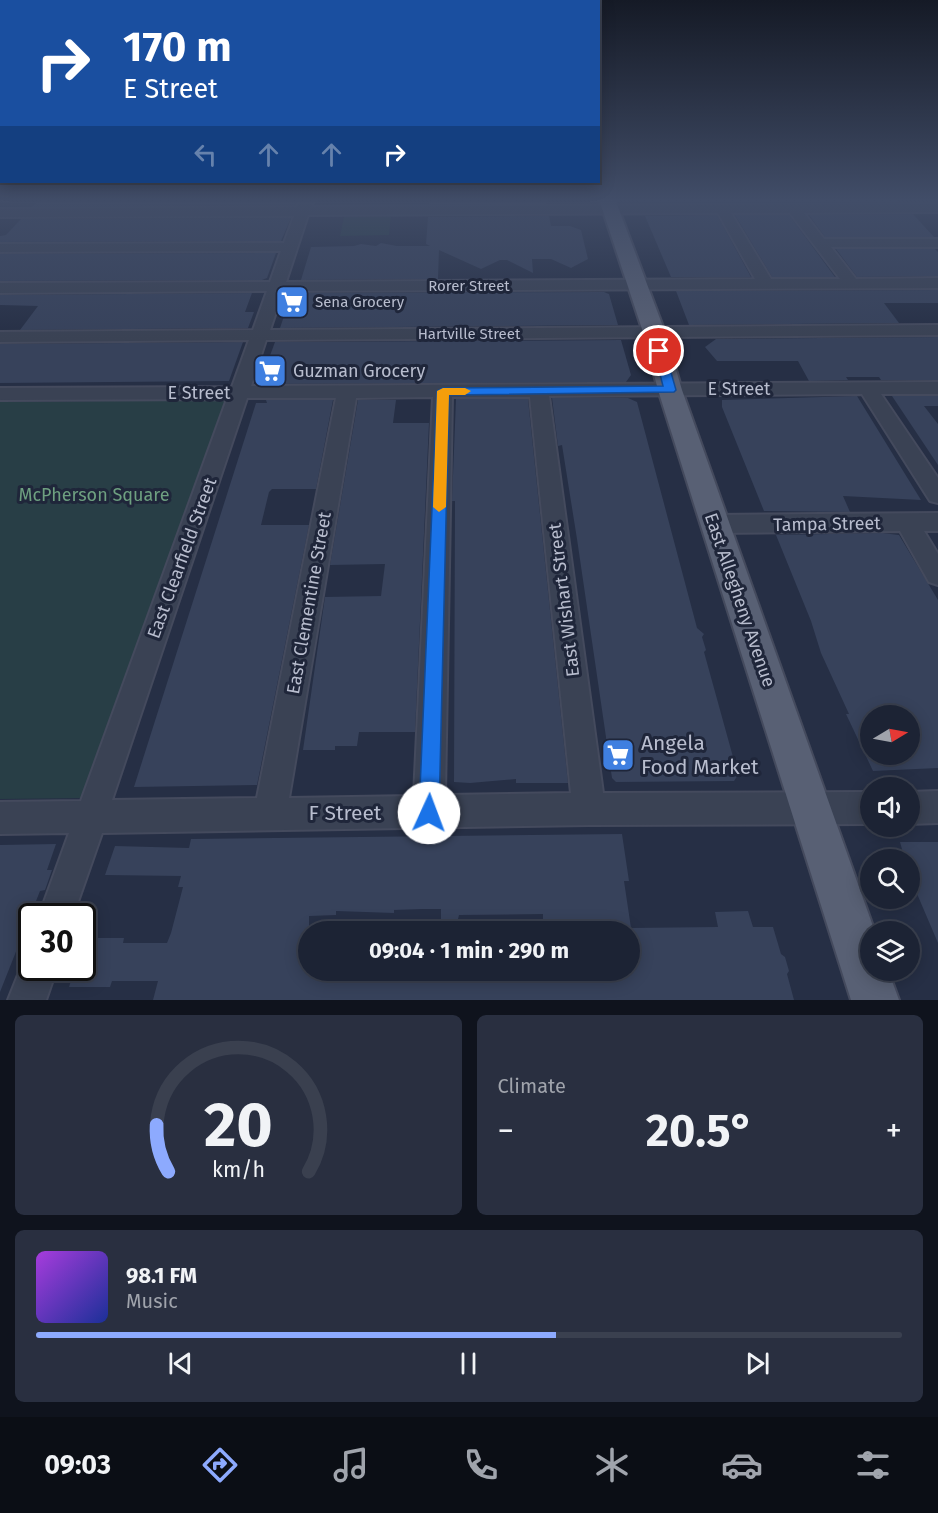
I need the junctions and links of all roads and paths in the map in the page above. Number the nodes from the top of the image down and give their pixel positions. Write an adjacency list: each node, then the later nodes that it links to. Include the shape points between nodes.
1 (291, 246): 5 (street); 10 (street, East Clearfield Street)
2 (623, 246): 9 (main road, East Allegheny Avenue)
3 (743, 246): 6 (street)
4 (823, 246): 7 (street)
5 (0, 248)
6 (765, 283): 7 (street, Rorer Street); 9 (street, Rorer Street)
7 (851, 283): 8 (street, Rorer Street)
8 (938, 283)
9 (637, 285): 10 (street, Rorer Street); 13 (main road, East Allegheny Avenue)
10 (277, 287): 11 (street, Rorer Street); 14 (street, East Clearfield Street)
11 (0, 288)
12 (938, 330): 13 (street, Hartville Street)
13 (654, 332): 14 (street, Hartville Street); 18 (main road, East Allegheny Avenue)
14 (261, 335): 15 (street, Hartville Street); 21 (street, East Clearfield Street)
15 (0, 337)
16 (868, 388): 17 (street, E Street); 18 (street, E Street); 24 (street)
17 (938, 388)
18 (670, 390): 20 (street, E Street); 27 (main road, East Allegheny Avenue)
19 (443, 391): 20 (street, E Street); 22 (street, E Street); 34 (street)
20 (539, 391): 32 (street, East Wishart Street)
21 (240, 393): 22 (street, E Street); 23 (street, E Street); 36 (street, East Clearfield Street)
22 (347, 393): 35 (street, East Clementine Street)
23 (0, 394)
24 (938, 495)
25 (938, 522): 26 (street, Tampa Street)
26 (907, 523): 27 (street, Tampa Street); 28 (street)
27 (715, 524): 33 (main road, East Allegheny Avenue)
28 (938, 575)
29 (938, 807): 31 (street)
30 (860, 808): 33 (street, F Street)
31 (920, 808)
32 (589, 809): 33 (street, F Street); 34 (street, F Street)
33 (811, 810): 41 (main road, East Allegheny Avenue)
34 (429, 813): 35 (street, F Street)
35 (270, 814): 36 (street, F Street)
36 (90, 816): 37 (street, F Street); 38 (street, East Clearfield Street)
37 (0, 818)
38 (60, 903)
39 (34, 981): 40 (street)
40 (27, 1000)
41 (875, 1000)

